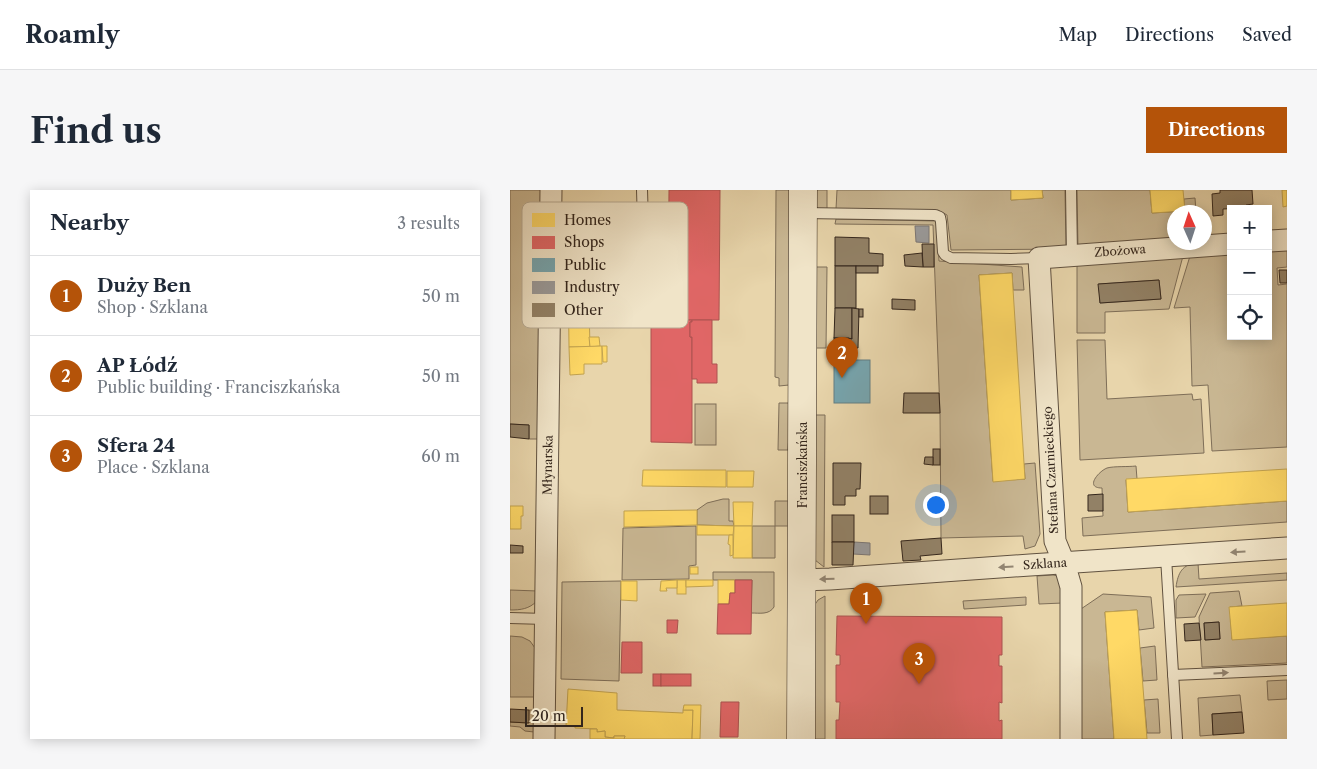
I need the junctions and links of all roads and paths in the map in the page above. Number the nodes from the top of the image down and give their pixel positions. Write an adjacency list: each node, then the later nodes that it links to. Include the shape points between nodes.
1 (1071, 190): 6 (lane)
2 (803, 202): 7 (lane, via 935,215 940,217 943,252 951,258); 12 (street, Franciszkańska)
3 (1287, 240): 4 (street)
4 (1272, 241)
5 (1227, 244): 6 (street, Zbożowa)
6 (1072, 254): 7 (street, Zbożowa)
7 (1038, 258): 11 (street, Stefana Czarnieckiego, via 1055,542)
8 (549, 328): 14 (street, Młynarska)
9 (1287, 548): 10 (street, Szklana, one-way to 10)
10 (1166, 557): 11 (street, Szklana); 16 (lane)
11 (1064, 563): 12 (street, Szklana, one-way to 12); 19 (street, Stefana Czarnieckiego, via 1071,587)
12 (802, 580): 18 (street, Franciszkańska)
13 (510, 618): 14 (lane)
14 (546, 619): 17 (street, Młynarska)
15 (1287, 670): 16 (lane, one-way to 15)
16 (1173, 675): 20 (lane)
17 (544, 739)
18 (801, 739)
19 (1071, 739)
20 (1177, 739)

